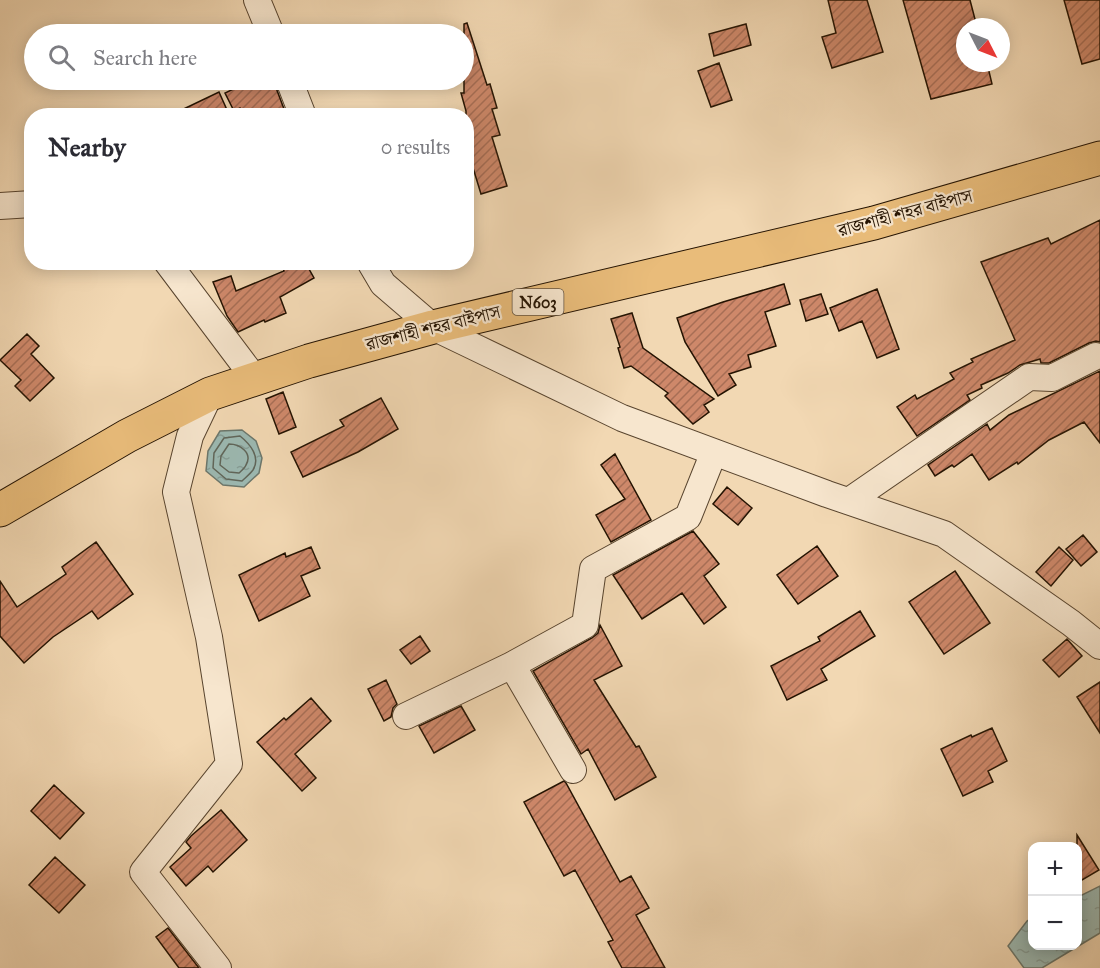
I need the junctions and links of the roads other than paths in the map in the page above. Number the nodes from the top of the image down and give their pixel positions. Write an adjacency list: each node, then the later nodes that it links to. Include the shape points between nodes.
1 (257, 0): 2 (street)
2 (267, 24)
3 (293, 90): 4 (street)
4 (300, 108)
5 (1100, 158): 10 (highway, রাজশাহী শহর বাইপাস / N603, via 874,223)
6 (24, 204): 7 (street)
7 (0, 206)
8 (173, 270): 12 (street)
9 (375, 270): 10 (street, via 383,284)
10 (433, 327): 12 (highway, রাজশাহী শহর বাইপাস / N603); 14 (street, via 622,418)
11 (1096, 356): 15 (street, via 1052,378 1029,376)
12 (255, 379): 13 (highway, রাজশাহী শহর বাইপাস / N603)
13 (210, 394): 16 (highway, রাজশাহী শহর বাইপাস / N603, via 127,436); 21 (street, via 190,436 176,492 209,637 229,764 143,872)
14 (714, 452): 15 (street); 18 (street, via 688,517 593,569 585,625)
15 (849, 501): 17 (street, via 944,534)
16 (0, 510)
17 (1100, 646)
18 (512, 664): 19 (street); 20 (street)
19 (406, 716)
20 (573, 770)
21 (218, 968)

